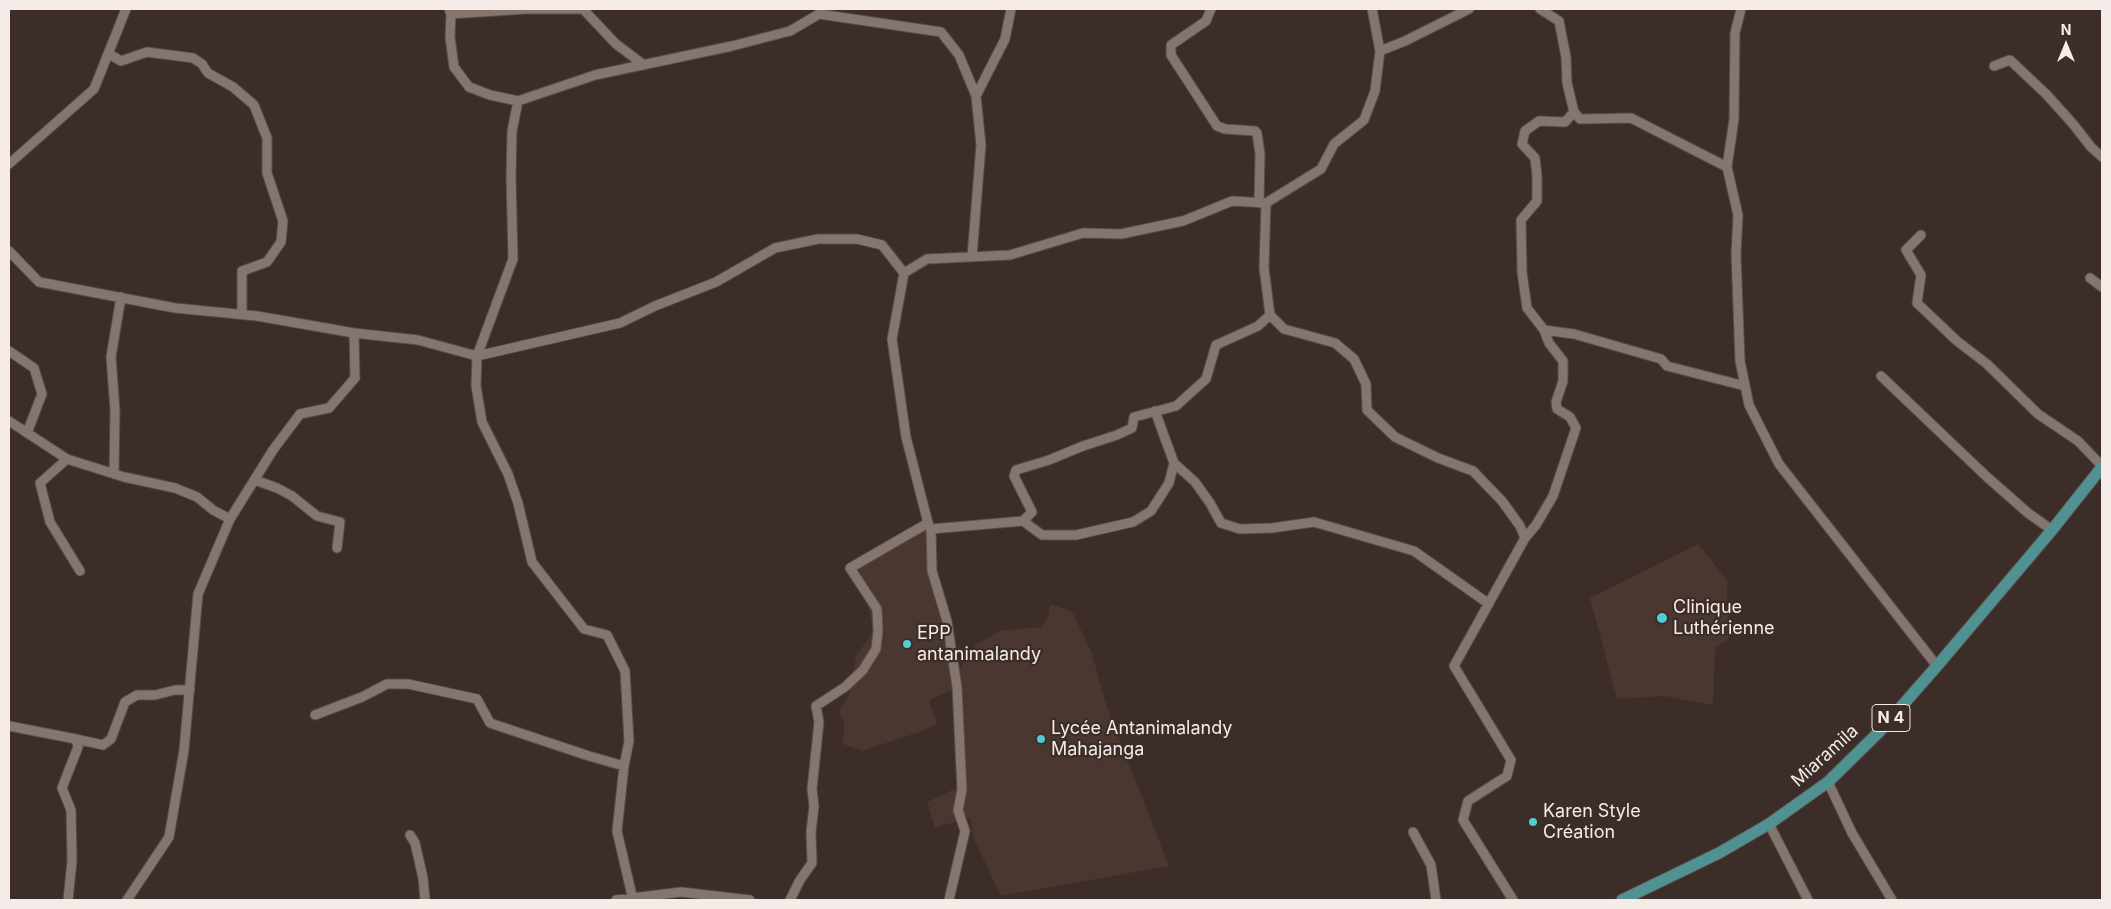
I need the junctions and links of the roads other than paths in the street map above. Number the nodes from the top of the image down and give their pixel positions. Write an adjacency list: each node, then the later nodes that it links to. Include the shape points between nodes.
1 (126, 9): 10 (street)
2 (1011, 9): 13 (street, via 1005,39)
3 (1211, 9): 19 (street, via 1206,21 1172,45 1171,54 1217,126 1255,131 1257,134)
4 (1372, 9): 9 (street)
5 (1469, 9): 9 (street)
6 (1540, 9): 15 (street, via 1559,21)
7 (1741, 9): 18 (street, via 1735,33 1734,119)
8 (450, 12): 11 (street, via 583,9 616,44); 14 (street, via 454,67 469,87)
9 (1380, 51): 19 (street, via 1375,91 1364,120 1334,144 1321,169)
10 (109, 54): 17 (street, via 94,89); 27 (street, via 121,61 147,52 193,58 208,73 233,87 254,105 267,138 267,173 283,221 281,242 267,262 242,271)
11 (644, 64): 13 (street, via 790,31 819,14 941,32 959,55); 14 (street, via 595,75)
12 (1994, 66): 16 (street, via 2010,60 2047,95)
13 (976, 96): 22 (street, via 981,145)
14 (518, 102): 32 (street, via 512,131 513,259)
15 (1574, 112): 18 (street, via 1580,119 1631,118); 29 (street, via 1565,122 1539,121 1525,131 1522,144 1535,158 1537,201 1521,220 1522,272 1527,308)
16 (2102, 158)
17 (9, 164)
18 (1728, 167): 34 (street, via 1738,215 1736,254 1740,361)
19 (1263, 203): 22 (street, via 1232,201 1174,223 1121,234 1083,234 1010,254); 28 (street, via 1264,268)
20 (1921, 236): 40 (street, via 1906,250 1921,275 1917,303 2038,414 2078,441)
21 (9, 251): 26 (street, via 39,282)
22 (972, 257): 23 (street, via 928,259)
23 (904, 273): 32 (street, via 882,245 857,238 818,239 775,248 716,282 620,323); 45 (street, via 892,339 906,437)
24 (2090, 278): 25 (street)
25 (2102, 287)
26 (121, 297): 27 (street, via 175,308); 41 (street, via 111,357 115,410)
27 (242, 314): 30 (street)
28 (1270, 315): 35 (street, via 1258,326 1216,345 1206,379 1176,406); 47 (street, via 1284,329 1335,343 1354,358 1366,384 1367,410 1395,437 1472,471 1502,500)
29 (1544, 330): 34 (street, via 1574,334 1661,359 1667,366); 47 (street, via 1562,362 1563,381 1557,409 1570,417 1576,428 1553,496)
30 (354, 333): 32 (street, via 418,340); 42 (street, via 355,378 330,408 300,414)
31 (9, 351): 37 (street, via 34,368 42,394)
32 (477, 356): 56 (street, via 476,386 482,422 508,474 532,562 584,628 607,635 625,671 629,741)
33 (1882, 376): 46 (street, via 1987,477)
34 (1745, 386): 51 (street, via 1749,405 1779,464)
35 (1155, 411): 39 (street); 44 (street, via 1134,417 1132,428 1117,436 1016,470 1014,476 1032,512)
36 (9, 421): 37 (street)
37 (27, 433): 38 (street)
38 (67, 458): 41 (street); 49 (street, via 40,483 50,522)
39 (1174, 463): 44 (street, via 1169,483 1150,511 1133,522 1076,535 1042,535); 50 (street, via 1195,482 1221,523 1240,529 1314,522 1414,551)
40 (2102, 466): 46 (main road, Miaramila / N 4)
41 (114, 474): 43 (street, via 175,488 197,497)
42 (255, 480): 43 (street); 48 (street, via 292,496 317,516 340,522)
43 (230, 519): 52 (street, via 198,594)
44 (1023, 522): 45 (street)
45 (930, 526): 67 (street, via 850,568 877,609 876,649 851,682 816,706 819,722 812,788 812,862); 68 (street, via 932,571 947,621 957,686 962,790 958,810 964,830)
46 (2052, 530): 51 (main road, Miaramila / N 4)
47 (1525, 538): 50 (street)
48 (337, 548)
49 (80, 571)
50 (1489, 604): 70 (street, via 1454,666 1510,760 1507,776 1468,801 1463,820)
51 (1937, 666): 57 (main road, Miaramila / N 4, via 1879,732)
52 (190, 690): 55 (street, via 137,695 124,702 111,739 104,745); 63 (street, via 184,750 169,837)
53 (316, 715): 56 (street, via 388,684 408,684 477,699 490,723)
54 (9, 726): 55 (street)
55 (76, 739): 62 (street, via 78,746 62,788 71,810 72,861)
56 (624, 766): 61 (street, via 618,831)
57 (1828, 782): 58 (main road, Miaramila / N 4); 73 (street, via 1852,833)
58 (1769, 824): 71 (main road, Miaramila / N 4, via 1720,854); 72 (street)
59 (1413, 832): 69 (street, via 1431,865)
60 (410, 835): 64 (street, via 415,843)
61 (633, 899): 65 (street); 66 (street, via 681,892)
62 (68, 900)
63 (127, 900)
64 (425, 900)
65 (616, 900)
66 (750, 900)
67 (790, 900)
68 (950, 900)
69 (1436, 900)
70 (1513, 900)
71 (1622, 900)
72 (1808, 900)
73 (1892, 900)

